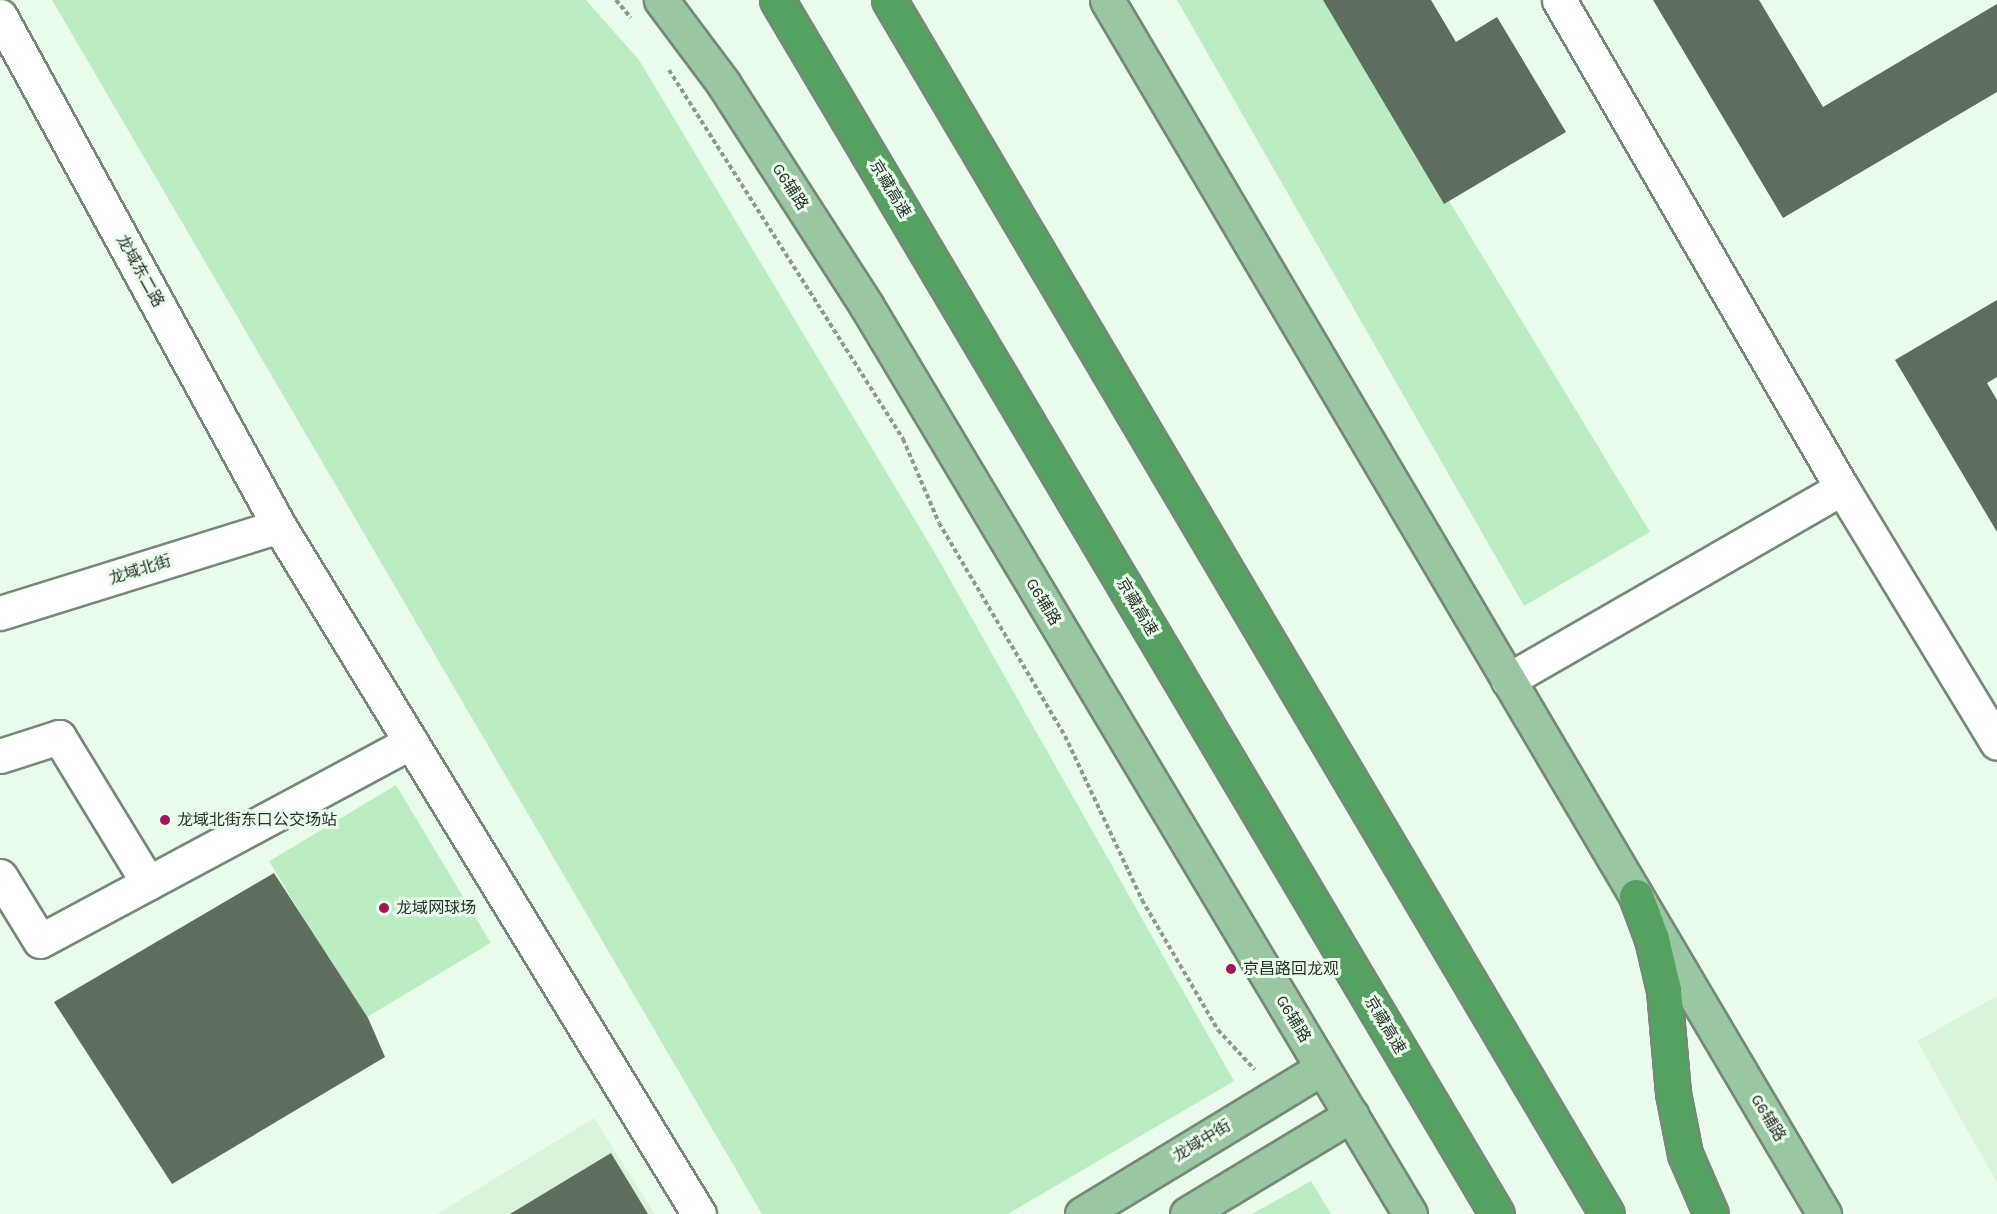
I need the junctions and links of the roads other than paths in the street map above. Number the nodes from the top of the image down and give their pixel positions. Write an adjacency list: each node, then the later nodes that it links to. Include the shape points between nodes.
1 (661, 0): 17 (main road, G6辅路, via 723,83 866,305)
2 (777, 0): 23 (highway, 京藏高速)
3 (889, 0): 24 (highway)
4 (1107, 0): 10 (main road, G6辅路)
5 (1560, 0): 7 (street)
6 (0, 16): 8 (street, 龙域东二路)
7 (1842, 488): 10 (street); 12 (street)
8 (279, 526): 9 (street, 龙域北街); 11 (street, 龙域东二路)
9 (0, 613)
10 (1508, 680): 16 (main road, G6辅路)
11 (411, 742): 15 (street); 19 (street, 龙域东二路)
12 (1997, 743)
13 (0, 756): 15 (street, via 59,737)
14 (0, 876): 15 (street, via 40,941)
15 (148, 883)
16 (1636, 896): 25 (highway, via 1652,939 1664,990 1673,1093 1685,1154); 26 (main road, G6辅路)
17 (1322, 1068): 18 (main road, G6辅路); 20 (main road, 龙域中街)
18 (1351, 1116): 21 (main road); 22 (main road, G6辅路)
19 (699, 1214)
20 (1082, 1214)
21 (1187, 1214)
22 (1410, 1214)
23 (1497, 1214)
24 (1607, 1214)
25 (1711, 1214)
26 (1824, 1214)

